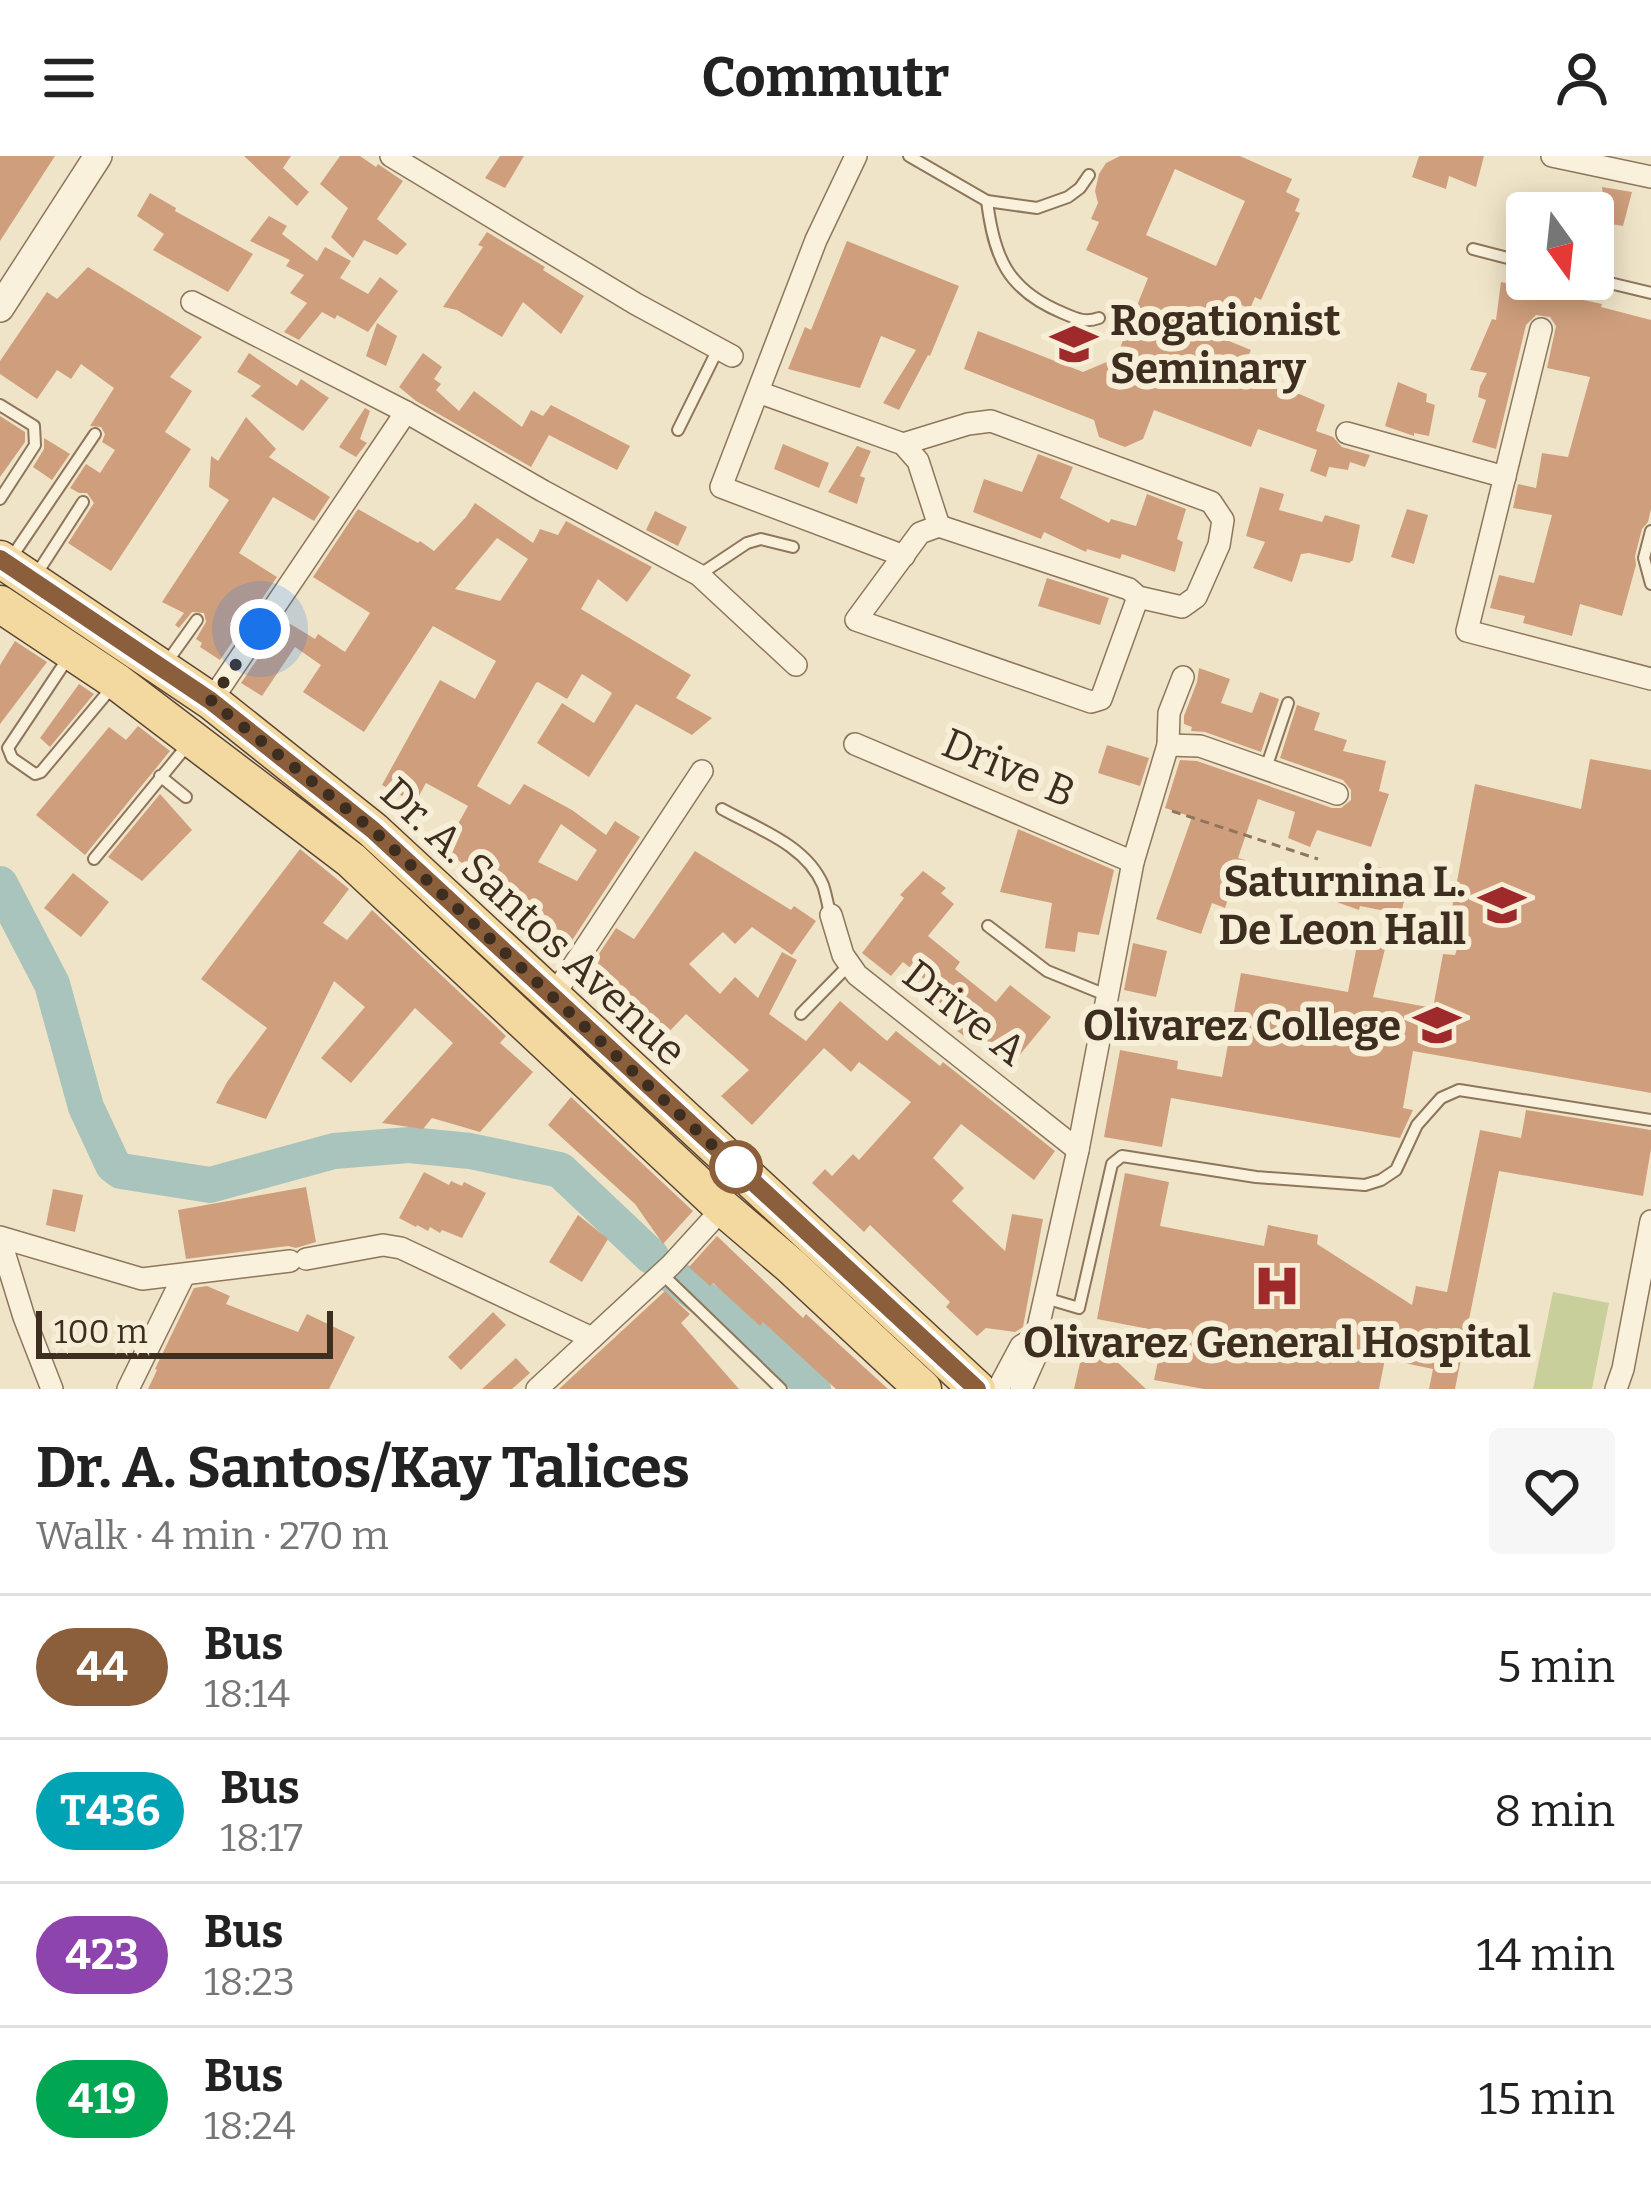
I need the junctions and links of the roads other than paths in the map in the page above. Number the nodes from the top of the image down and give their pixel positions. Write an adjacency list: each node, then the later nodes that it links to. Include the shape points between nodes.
1 (98, 156): 14 (street)
2 (391, 156): 6 (street)
3 (856, 156): 19 (street)
4 (909, 156): 9 (lane)
5 (1552, 156): 7 (street)
6 (426, 165): 18 (street, via 616,292)
7 (1645, 169)
8 (1089, 175): 9 (lane, via 1053,204)
9 (987, 201): 16 (lane, via 993,240 1028,296 1083,321)
10 (1473, 249): 11 (lane)
11 (1506, 257)
12 (1614, 284): 13 (lane)
13 (1651, 293)
14 (3, 297)
15 (192, 302): 21 (street)
16 (1099, 318)
17 (1541, 328): 26 (street)
18 (725, 352): 22 (lane)
19 (758, 392): 25 (street); 32 (street, via 721,487)
20 (0, 405): 27 (lane, via 34,426 36,436)
21 (406, 412): 34 (street); 45 (street)
22 (678, 430)
23 (1347, 433): 26 (street)
24 (95, 434): 33 (lane)
25 (903, 444): 29 (street, via 918,461); 36 (street, via 991,422 1211,502 1222,520 1219,545 1196,597 1182,607)
26 (1505, 476): 43 (street, via 1467,631)
27 (0, 500)
28 (83, 502): 33 (lane)
29 (939, 526): 32 (street, via 920,533); 36 (street)
30 (1651, 531): 35 (lane, via 1644,558)
31 (793, 547): 34 (lane, via 747,543)
32 (904, 556): 36 (street, via 856,620 1091,702 1101,699)
33 (13, 568): 41 (main road, Dr. A. Santos Avenue)
34 (699, 575): 40 (street)
35 (1651, 584)
36 (1138, 597)
37 (0, 604): 39 (main road, Dr. A. Santos Avenue)
38 (197, 620): 41 (lane)
39 (72, 652): 44 (main road, Dr. A. Santos Avenue); 44 (lane, via 8,748 23,766 41,772)
40 (796, 665)
41 (162, 670): 45 (main road, Dr. A. Santos Avenue)
42 (1183, 677): 49 (street)
43 (1651, 679)
44 (117, 682): 47 (main road, Dr. A. Santos Avenue)
45 (211, 701): 54 (main road, Dr. A. Santos Avenue)
46 (1288, 703): 50 (lane)
47 (192, 740): 52 (lane); 57 (main road, Dr. A. Santos Avenue)
48 (855, 744): 59 (street, Drive B)
49 (1168, 745): 50 (street, via 1200,746); 59 (street)
50 (1265, 769): 53 (street)
51 (702, 770): 64 (street)
52 (160, 776): 55 (lane); 58 (lane)
53 (1337, 794)
54 (329, 795): 57 (main road); 64 (main road, Dr. A. Santos Avenue)
55 (185, 797)
56 (722, 809): 60 (lane, via 808,862)
57 (307, 827): 68 (main road, Dr. A. Santos Avenue)
58 (94, 859)
59 (1133, 862): 63 (street)
60 (831, 915): 62 (street, Drive A)
61 (988, 926): 63 (lane, via 1047,971)
62 (850, 964): 65 (lane); 67 (street, Drive A)
63 (1106, 995): 67 (street)
64 (552, 998): 81 (main road, Dr. A. Santos Avenue)
65 (801, 1014)
66 (1651, 1120): 73 (lane, via 1459,1090 1417,1125 1396,1170 1365,1185 1122,1156 1112,1164 1078,1307)
67 (1078, 1150): 73 (street)
68 (723, 1208): 71 (street); 80 (main road, Dr. A. Santos Avenue)
69 (1651, 1221): 84 (street)
70 (0, 1238): 72 (street, via 142,1279); 76 (street)
71 (662, 1274): 75 (street); 79 (lane)
72 (184, 1275): 75 (street, via 383,1245); 77 (street)
73 (1045, 1298): 74 (street)
74 (1036, 1336): 82 (street, via 1021,1346); 83 (street)
75 (592, 1338): 78 (street)
76 (52, 1389)
77 (128, 1389)
78 (536, 1389)
79 (781, 1389)
80 (922, 1389)
81 (976, 1389)
82 (998, 1389)
83 (1021, 1389)
84 (1616, 1389)

